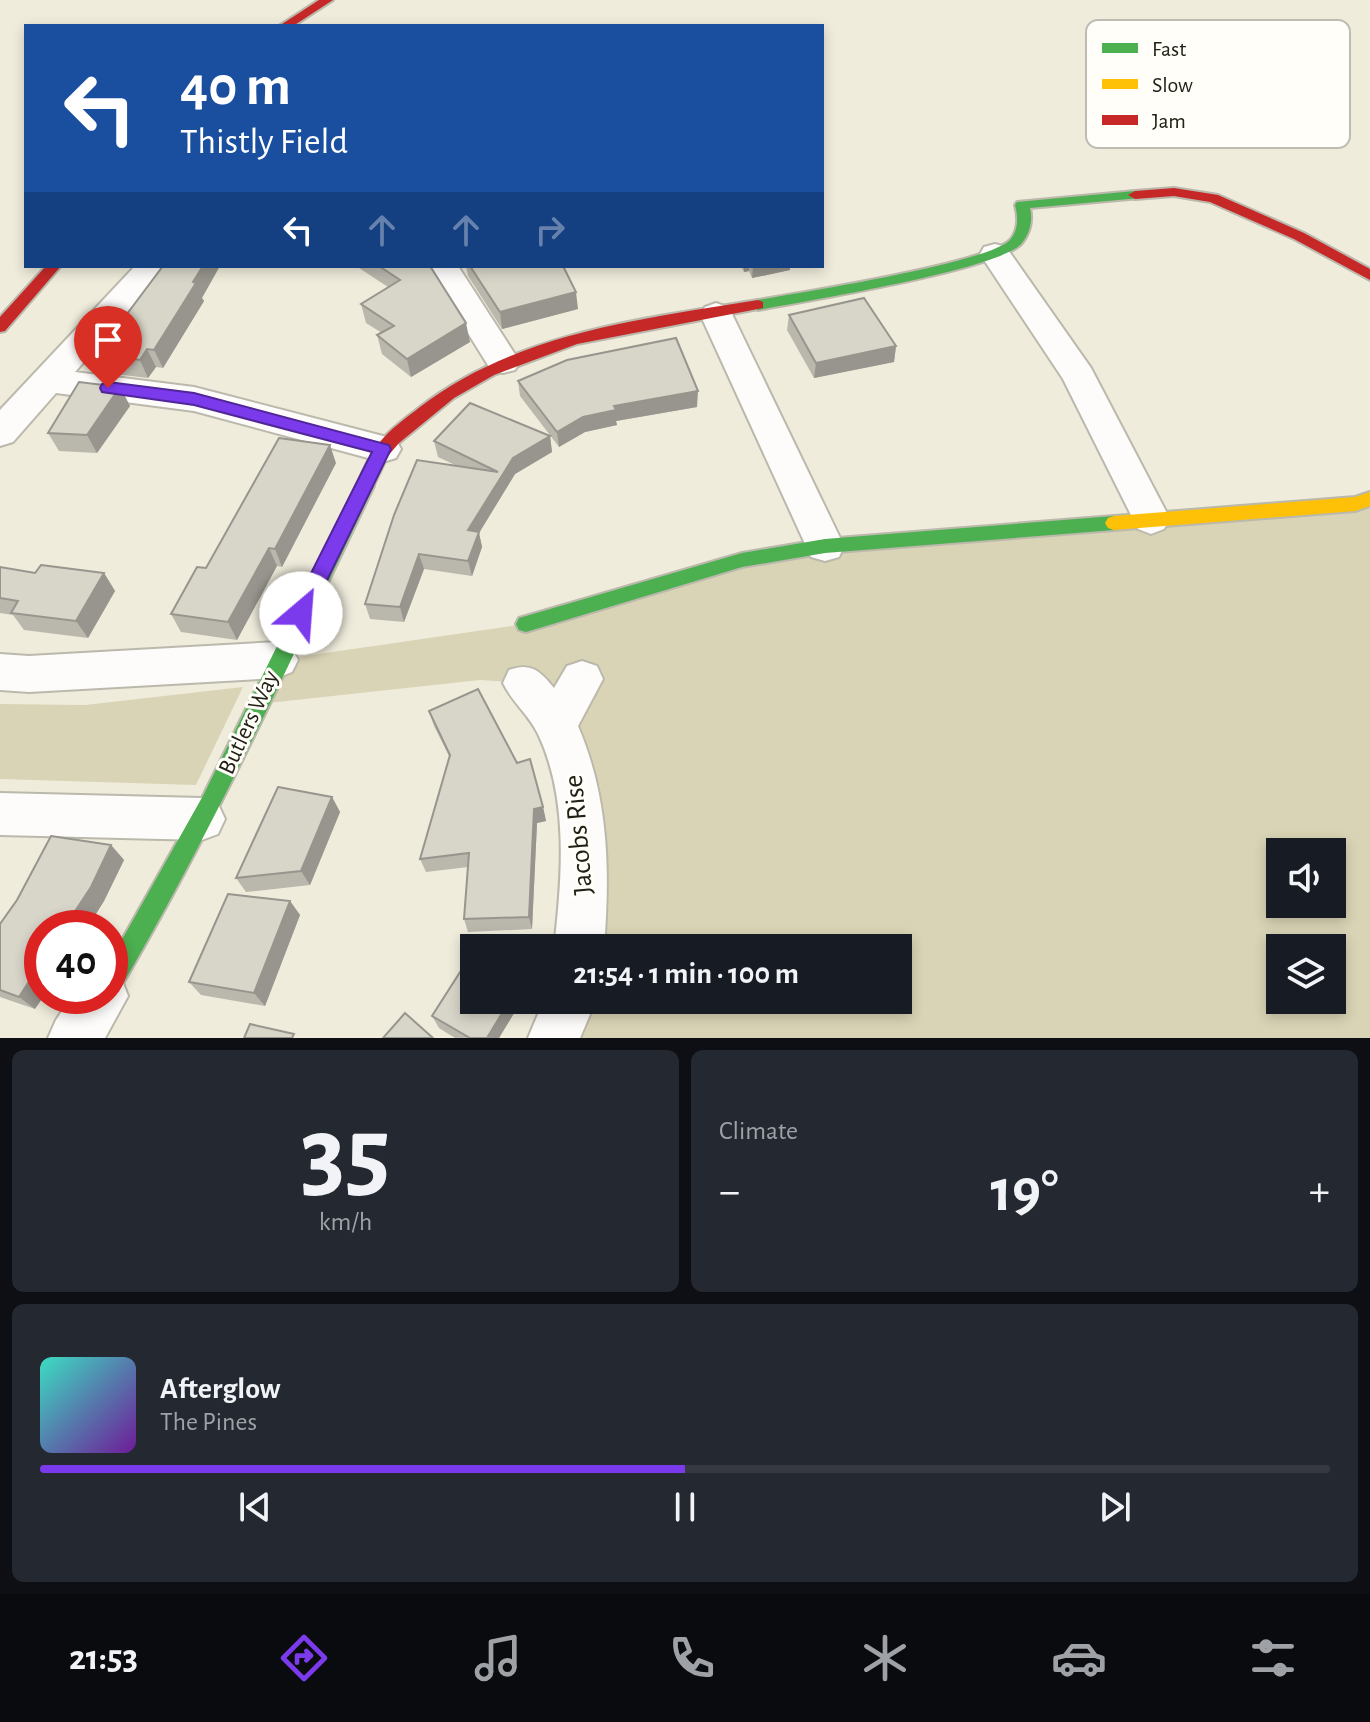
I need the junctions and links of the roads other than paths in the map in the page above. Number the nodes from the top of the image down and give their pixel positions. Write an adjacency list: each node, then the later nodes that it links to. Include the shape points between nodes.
1 (327, 0): 2 (street)
2 (288, 24)
3 (995, 254): 7 (street, via 1016,242 1026,219 1022,205 1174,192 1213,198); 8 (street, via 870,285); 15 (street, via 1079,376)
4 (52, 268): 9 (street)
5 (150, 268): 11 (street)
6 (443, 268): 10 (street)
7 (1370, 275)
8 (716, 314): 10 (street, via 622,329); 16 (street)
9 (0, 327)
10 (503, 362): 13 (street, via 466,380)
11 (51, 381): 12 (street); 13 (street, via 194,399)
12 (0, 433)
13 (383, 449): 18 (street)
14 (1370, 499): 15 (street)
15 (1151, 519): 16 (street)
16 (825, 546): 17 (street, via 742,560)
17 (526, 624)
18 (277, 660): 19 (street, Butlers Way); 24 (street, Butlers Way)
19 (0, 672)
20 (582, 679): 22 (street)
21 (524, 683): 22 (street, Jacobs Rise)
22 (556, 725): 25 (street, Jacobs Rise, via 571,762 579,808 586,885)
23 (0, 814): 24 (street)
24 (202, 819): 26 (street, Butlers Way)
25 (581, 934)
26 (128, 955)
27 (91, 1014): 29 (street)
28 (564, 1014): 30 (street)
29 (74, 1038)
30 (554, 1038)

